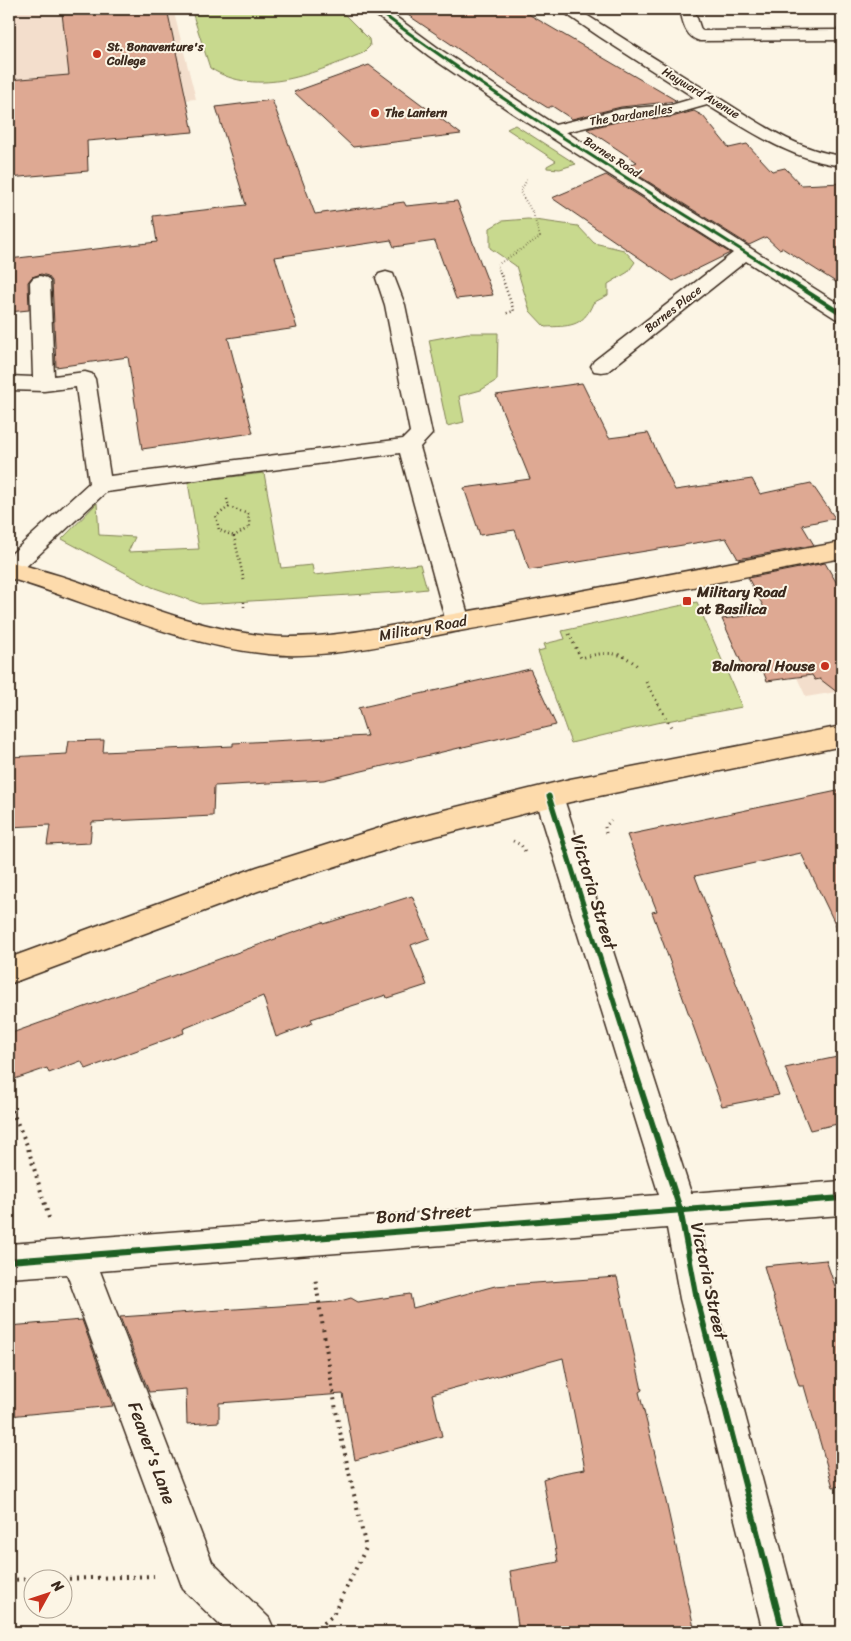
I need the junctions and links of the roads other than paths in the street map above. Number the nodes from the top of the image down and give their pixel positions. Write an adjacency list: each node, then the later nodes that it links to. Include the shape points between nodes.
1 (376, 9): 6 (street, Barnes Road, via 435,53)
2 (567, 9): 5 (street, Hayward Avenue)
3 (687, 9): 4 (street, via 694,32 700,36)
4 (842, 35)
5 (709, 99): 6 (street, The Dardanelles, via 672,110 621,114); 7 (street, Hayward Avenue, via 778,140 812,155)
6 (553, 130): 8 (street, Barnes Road)
7 (842, 160)
8 (745, 253): 11 (street, Barnes Road); 12 (street, Barnes Place)
9 (386, 278): 15 (street, via 395,304 421,434)
10 (40, 282): 14 (street)
11 (842, 314)
12 (600, 366)
13 (9, 383): 14 (street)
14 (44, 384): 16 (street, via 85,380)
15 (410, 445): 16 (street); 19 (street)
16 (100, 485): 18 (street)
17 (842, 550): 19 (main road, Military Road)
18 (9, 570): 19 (main road, Military Road, via 207,634 268,645 328,644)
19 (458, 622)
20 (842, 736): 21 (main road, via 701,762)
21 (549, 796): 22 (main road, via 408,831 266,876); 24 (street, Victoria Street)
22 (9, 971)
23 (842, 1198): 24 (street, Bond Street)
24 (680, 1209): 25 (street, Bond Street); 28 (street, Victoria Street, via 697,1299)
25 (77, 1255): 26 (street, Bond Street); 27 (street, Feaver's Lane, via 197,1575)
26 (9, 1261)
27 (255, 1632)
28 (783, 1632)

